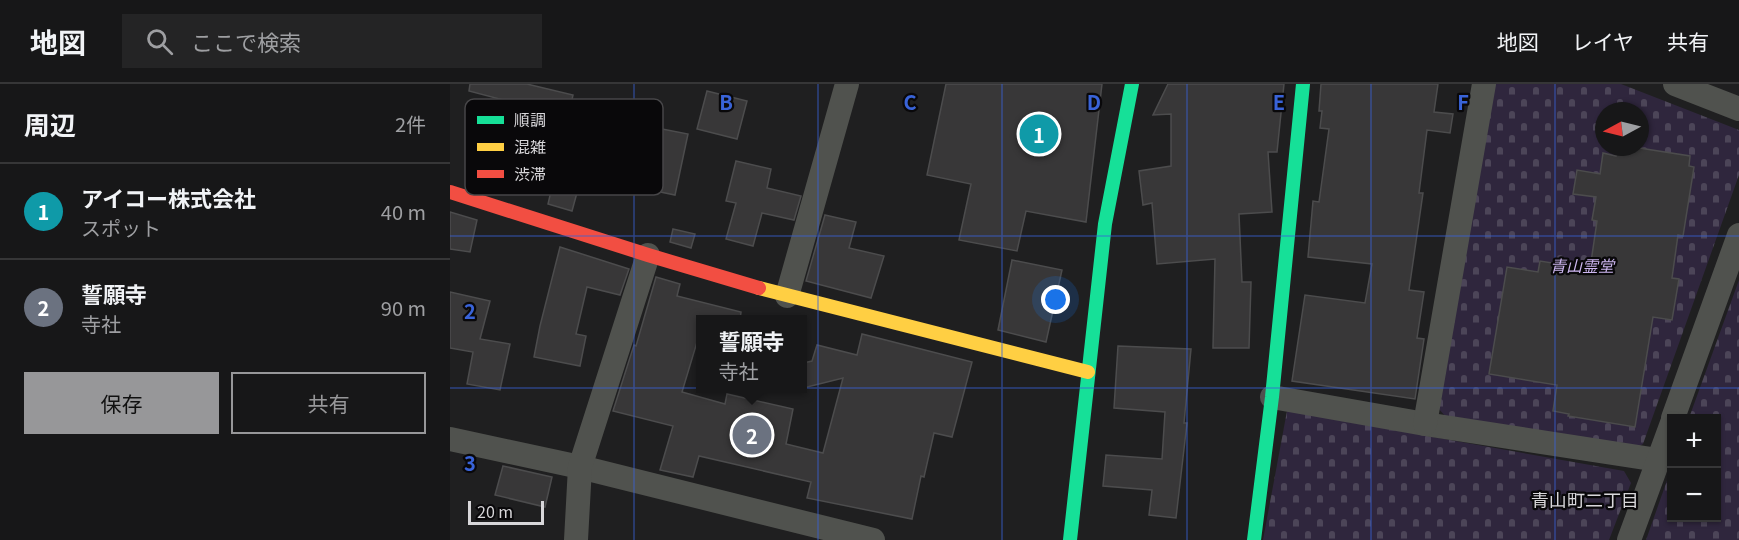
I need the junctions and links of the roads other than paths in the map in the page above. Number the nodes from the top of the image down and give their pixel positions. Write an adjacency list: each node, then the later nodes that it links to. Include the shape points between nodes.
1 (1132, 84): 11 (street, via 1105,224)
2 (1303, 84): 12 (street)
3 (1484, 84): 14 (street)
4 (1675, 84): 6 (street)
5 (840, 87): 10 (street)
6 (1739, 109)
7 (450, 192): 9 (street)
8 (1739, 235): 13 (street)
9 (648, 255): 10 (street); 18 (street)
10 (787, 296): 11 (street)
11 (1088, 372): 21 (street)
12 (1272, 397): 14 (street); 22 (street)
13 (1675, 414)
14 (1425, 424): 17 (street)
15 (1667, 435): 17 (street)
16 (450, 439): 18 (street)
17 (1658, 460): 23 (street)
18 (580, 467): 19 (street); 20 (street)
19 (576, 540)
20 (873, 540)
21 (1070, 540)
22 (1254, 540)
23 (1629, 540)

